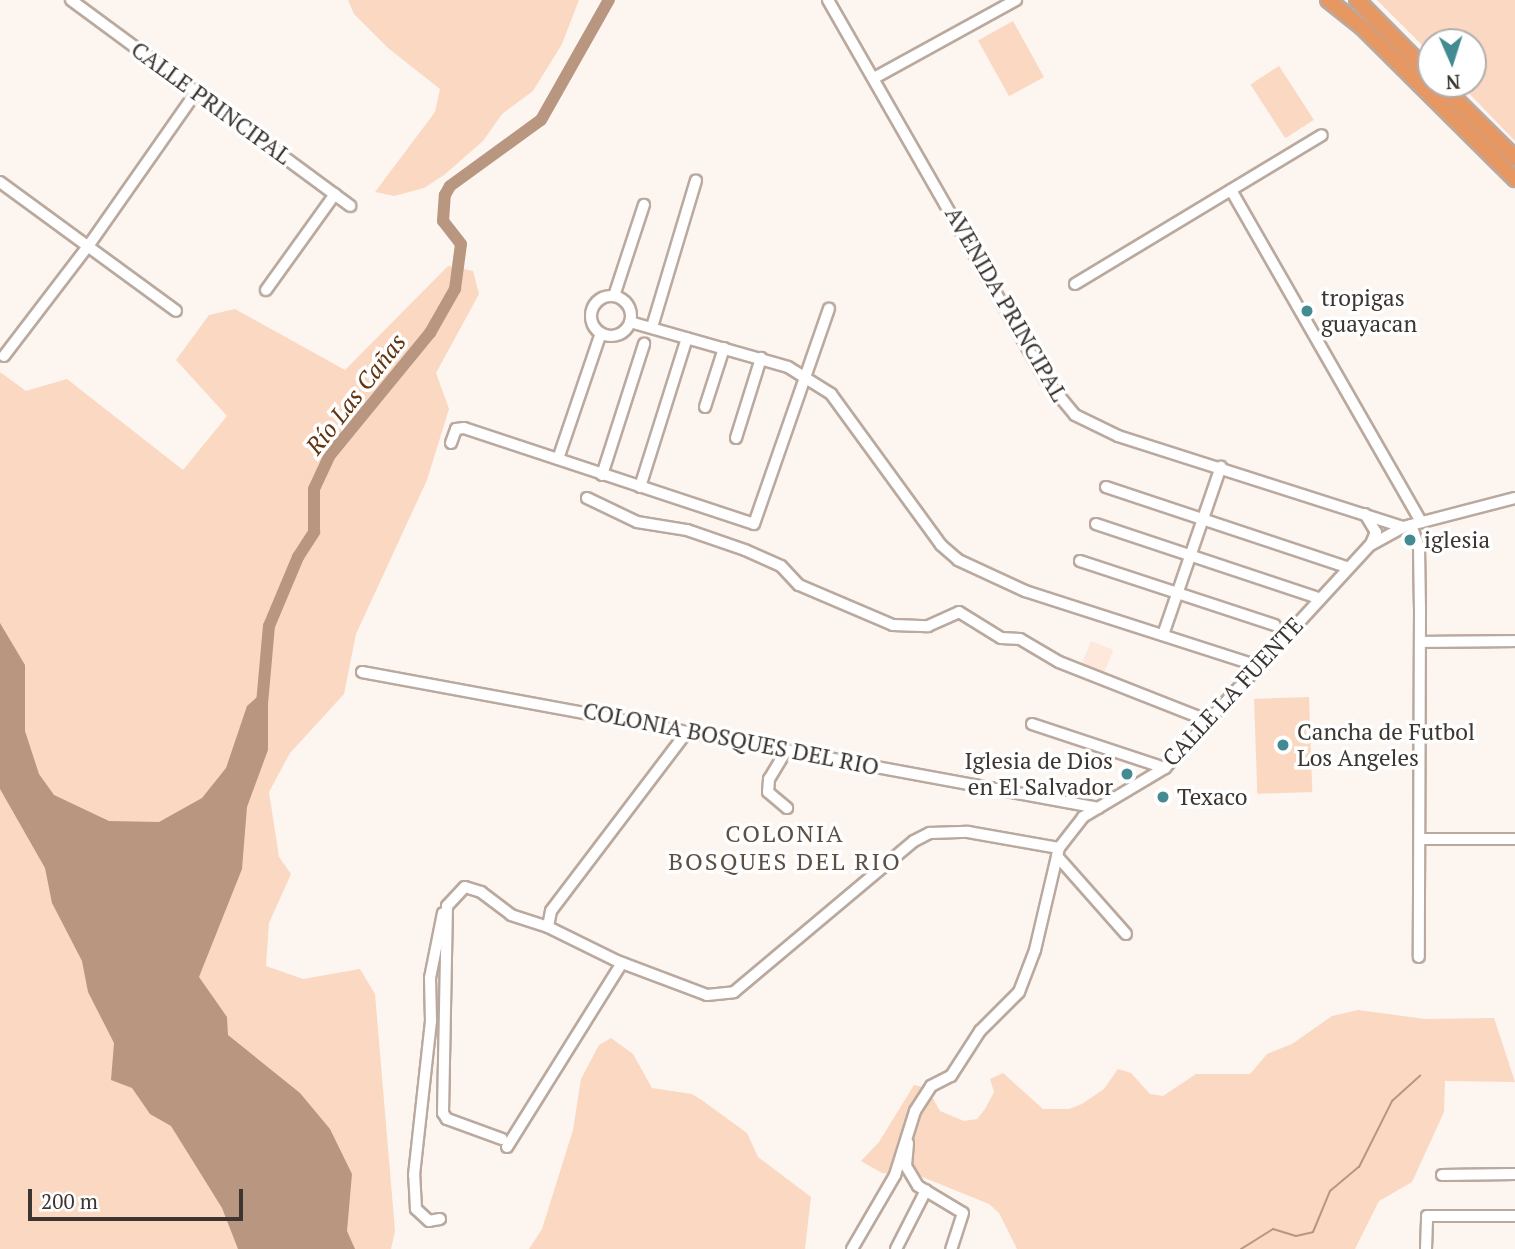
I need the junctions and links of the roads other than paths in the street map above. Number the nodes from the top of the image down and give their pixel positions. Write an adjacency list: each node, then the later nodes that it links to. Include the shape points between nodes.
1 (71, 0): 8 (street, CALLE PRINCIPAL)
2 (828, 0): 7 (street, AVENIDA PRINCIPAL)
3 (1016, 0): 7 (street)
4 (1328, 0): 12 (highway, via 1362,27)
5 (1357, 0): 6 (highway)
6 (1417, 61)
7 (876, 77): 38 (street, AVENIDA PRINCIPAL, via 1063,404 1086,423)
8 (196, 92): 16 (street, CALLE PRINCIPAL); 19 (street)
9 (1454, 98): 11 (highway)
10 (1322, 135): 15 (street)
11 (1515, 158)
12 (1515, 179)
13 (696, 180): 26 (street)
14 (0, 182): 19 (street)
15 (1231, 190): 20 (street); 47 (street)
16 (335, 194): 18 (street, CALLE PRINCIPAL); 21 (street)
17 (644, 205): 22 (street)
18 (350, 206)
19 (89, 245): 24 (street); 31 (street)
20 (1075, 284)
21 (266, 290)
22 (614, 296): 25 (street, via 626,303); 27 (street, via 601,299 592,309 592,323)
23 (829, 309): 33 (street)
24 (176, 311)
25 (630, 322): 26 (street); 27 (street, via 618,334)
26 (652, 327): 28 (street)
27 (601, 333): 37 (street)
28 (687, 338): 30 (street); 40 (street)
29 (644, 344): 39 (street)
30 (724, 348): 32 (street); 34 (street)
31 (4, 356)
32 (761, 358): 33 (street); 35 (street)
33 (807, 377): 40 (street, via 757,522); 55 (street, via 847,412 928,528 958,560 1025,591)
34 (705, 407)
35 (736, 438)
36 (451, 443): 37 (street, via 456,429 464,428)
37 (558, 459): 39 (street)
38 (1221, 467): 44 (street, AVENIDA PRINCIPAL); 45 (street)
39 (602, 475): 40 (street)
40 (640, 487)
41 (1106, 487): 45 (street)
42 (587, 498): 60 (street, via 636,522 687,530 745,550 781,566 799,585 892,625 928,626 959,612 1001,638 1020,639 1059,662)
43 (1515, 498): 47 (street, CALLE LA FUENTE)
44 (1365, 514): 47 (street, AVENIDA PRINCIPAL); 48 (street, via 1376,532)
45 (1203, 519): 49 (street); 51 (street)
46 (1096, 524): 49 (street)
47 (1412, 525): 48 (street, CALLE LA FUENTE); 57 (street, via 1419,547)
48 (1369, 546): 51 (street, CALLE LA FUENTE)
49 (1191, 555): 52 (street); 53 (street)
50 (1080, 561): 52 (street)
51 (1347, 567): 53 (street, CALLE LA FUENTE)
52 (1177, 594): 54 (street); 55 (street)
53 (1319, 598): 58 (street, CALLE LA FUENTE)
54 (1275, 625)
55 (1163, 635): 58 (street)
56 (1515, 641): 57 (street)
57 (1421, 642): 67 (street)
58 (1258, 666): 60 (street, CALLE LA FUENTE)
59 (362, 672): 62 (street, COLONIA BOSQUES DEL RIO, via 564,706)
60 (1209, 721): 64 (street, CALLE LA FUENTE)
61 (1032, 724): 64 (street)
62 (686, 733): 63 (street, COLONIA BOSQUES DEL RIO); 71 (street, via 551,911)
63 (786, 751): 65 (street, via 769,779 768,792); 66 (street, COLONIA BOSQUES DEL RIO)
64 (1164, 768): 66 (street, CALLE LA FUENTE)
65 (787, 808)
66 (1100, 808): 69 (street, CALLE LA FUENTE, via 1083,817)
67 (1421, 838): 68 (street); 73 (street)
68 (1515, 839)
69 (1058, 852): 72 (street); 74 (street, via 968,832 930,833 914,841 725,996 707,995); 75 (street, CALLE LA FUENTE, via 1035,950 1019,992 980,1031 951,1076 931,1086)
70 (447, 906): 71 (street, via 465,887 481,892 512,915); 74 (street, via 443,1113 447,1119 505,1143); 80 (street, via 434,950 414,1175 416,1209 429,1221)
71 (548, 926): 74 (street)
72 (1126, 934)
73 (1419, 957)
74 (622, 963)
75 (909, 1125): 78 (street, via 906,1166 918,1186); 81 (street, CALLE LA FUENTE, via 894,1175)
76 (1515, 1174): 77 (street)
77 (1442, 1175)
78 (926, 1190): 82 (street); 83 (street, via 963,1213)
79 (1515, 1216): 84 (street, via 1427,1216)
80 (440, 1219)
81 (852, 1249)
82 (896, 1249)
83 (951, 1249)
84 (1426, 1249)

